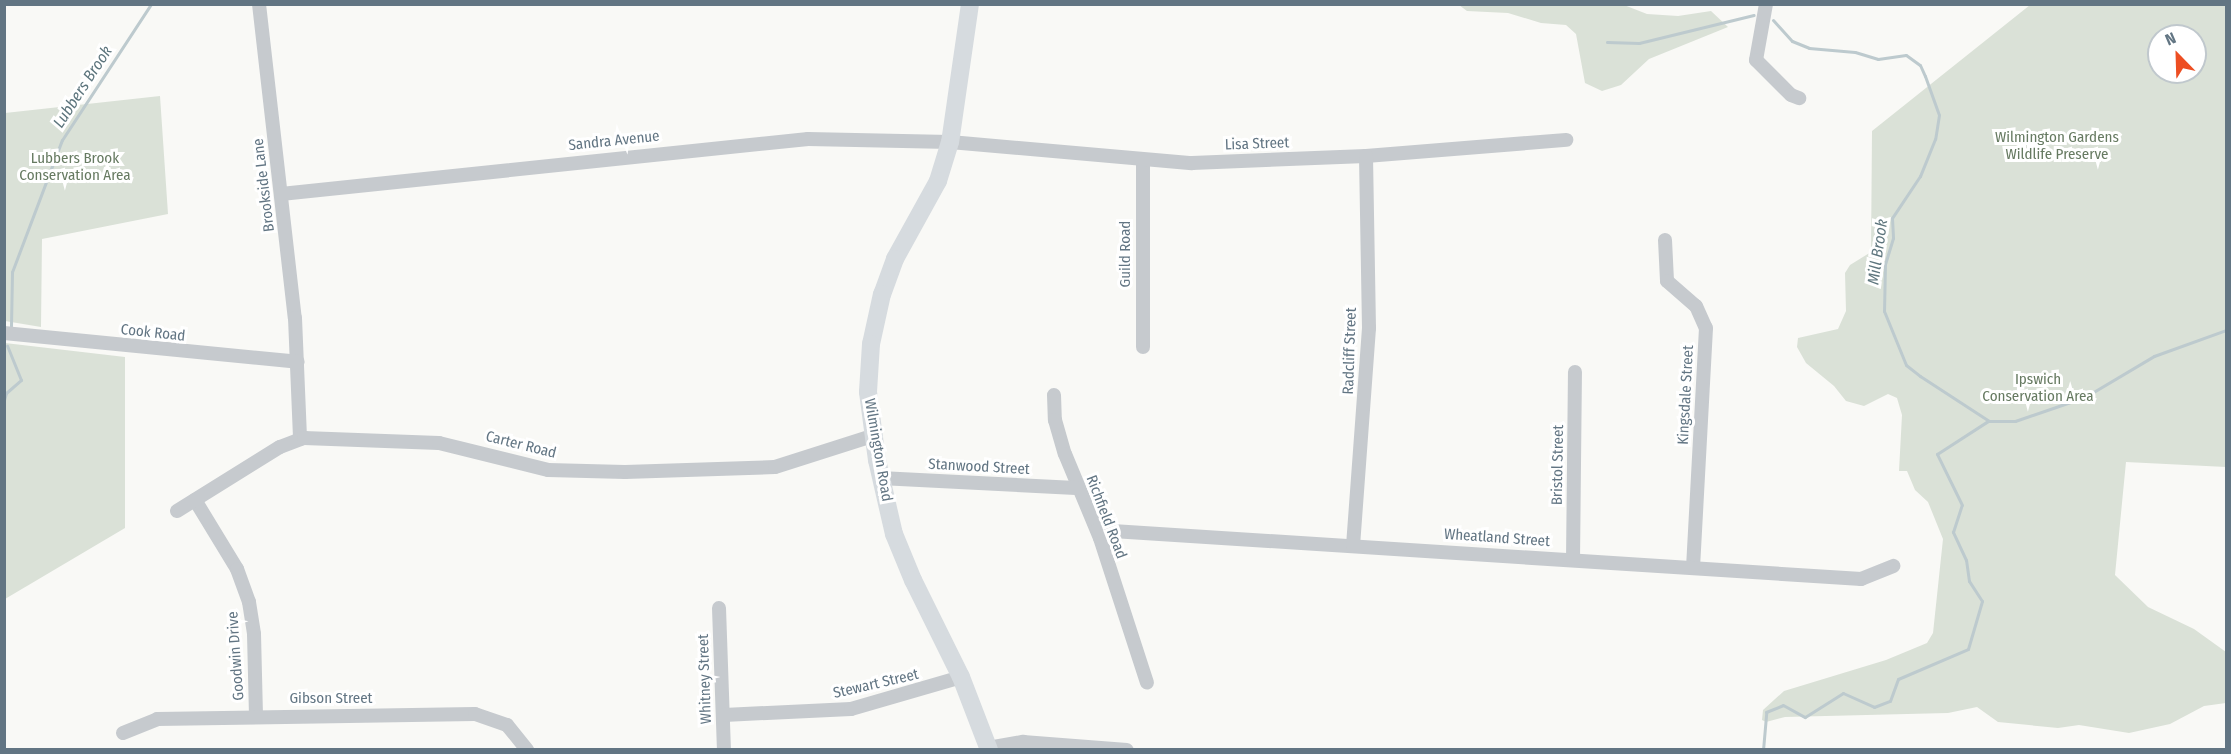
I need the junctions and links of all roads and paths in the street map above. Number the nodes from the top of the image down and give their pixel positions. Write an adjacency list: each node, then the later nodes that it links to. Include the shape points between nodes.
1 (260, 4): 9 (street, Brookside Lane)
2 (970, 4): 6 (main road, Wilmington Road)
3 (1766, 4): 4 (street, via 1756,60)
4 (1799, 99)
5 (1566, 140): 7 (street, Lisa Street)
6 (950, 142): 8 (street, Lisa Street); 9 (street, Sandra Avenue, via 768,141); 16 (main road, Wilmington Road, via 938,181 895,259 878,306 868,377)
7 (1366, 156): 8 (street, Lisa Street, via 1208,163); 23 (street, Radcliff Street, via 1369,328)
8 (1143, 160): 12 (street, Guild Road)
9 (282, 194): 13 (street, Brookside Lane)
10 (1665, 240): 25 (street, Kingsdale Street, via 1667,281 1696,306 1706,328)
11 (4, 333): 13 (street, Cook Road)
12 (1143, 347)
13 (298, 362): 17 (street, Brookside Lane)
14 (1575, 372): 24 (street, Bristol Street)
15 (1054, 395): 19 (street, Richfield Road, via 1056,423)
16 (872, 436): 17 (street, Carter Road, via 775,467 625,472 548,470 439,443); 18 (main road, Wilmington Road)
17 (300, 439): 20 (street, Carter Road, via 280,447)
18 (880, 478): 19 (street, Stanwood Street); 28 (main road, Wilmington Road, via 906,565)
19 (1076, 488): 22 (street, Richfield Road)
20 (195, 500): 21 (street, Carter Road); 31 (street, Goodwin Drive, via 237,569 249,603 254,634)
21 (177, 511)
22 (1097, 530): 23 (street, Wheatland Street); 29 (street, Richfield Road)
23 (1353, 546): 24 (street, Wheatland Street)
24 (1573, 560): 25 (street, Wheatland Street)
25 (1693, 567): 26 (street, Wheatland Street, via 1861,579)
26 (1893, 567)
27 (719, 608): 30 (street, Whitney Street)
28 (961, 677): 30 (street, Stewart Street, via 852,709); 33 (main road, Wilmington Road)
29 (1148, 683)
30 (724, 714): 35 (street, Whitney Street)
31 (256, 716): 32 (street, Gibson Street, via 152,719); 34 (street, Gibson Street, via 486,715 512,729)
32 (123, 733)
33 (988, 749): 36 (street, via 1023,742)
34 (527, 750)
35 (724, 750)
36 (1127, 750)

